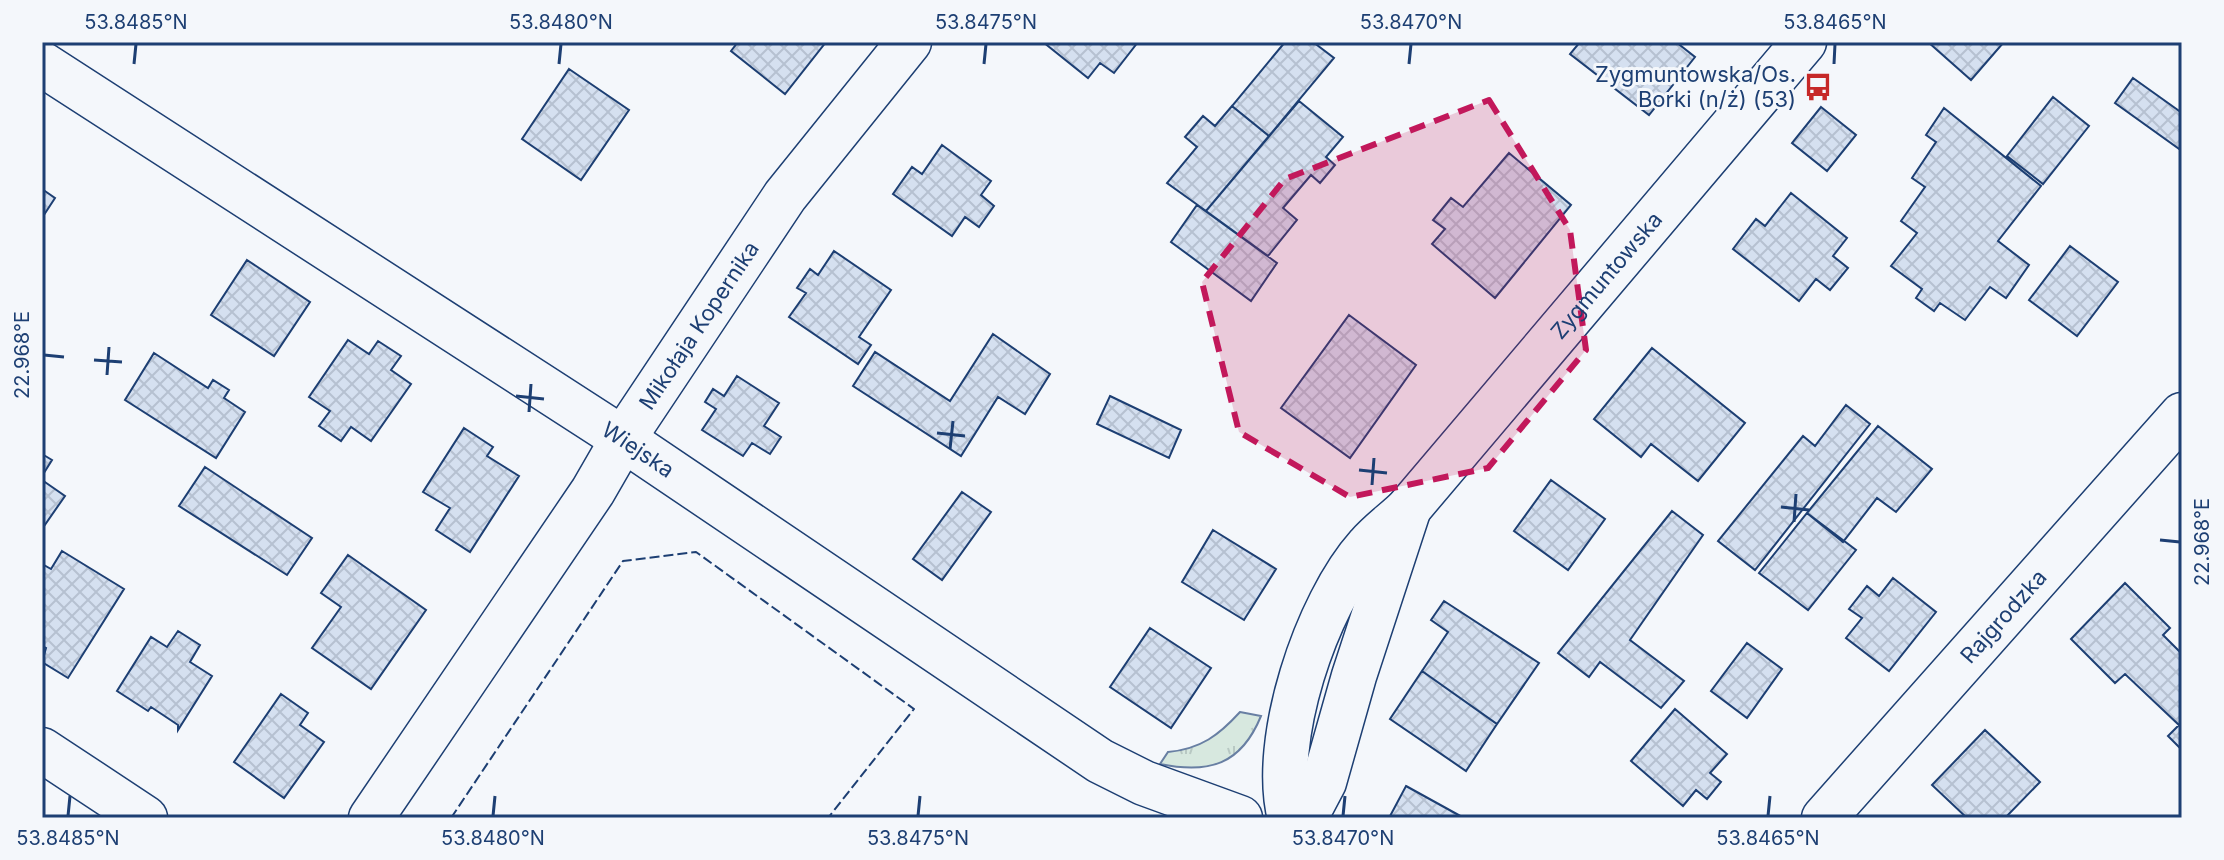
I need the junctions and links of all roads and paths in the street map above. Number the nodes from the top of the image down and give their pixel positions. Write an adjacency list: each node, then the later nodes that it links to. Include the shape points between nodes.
1 (909, 42): 5 (street, Mikołaja Kopernika, via 785,196)
2 (1804, 42): 6 (street, Zygmuntowska)
3 (42, 64): 5 (street, Wiejska)
4 (2182, 415): 13 (street, Rajgrodzka)
5 (623, 439): 8 (street, Mikołaja Kopernika); 10 (street, Wiejska, via 1100,761)
6 (1409, 508): 11 (street, Zygmuntowska, via 1367,547 1306,662 1288,721 1284,796); 12 (street, Zygmuntowska, via 1324,782)
7 (42, 750): 9 (street)
8 (375, 817)
9 (145, 818)
10 (1240, 818)
11 (1290, 818)
12 (1305, 818)
13 (1824, 818)

